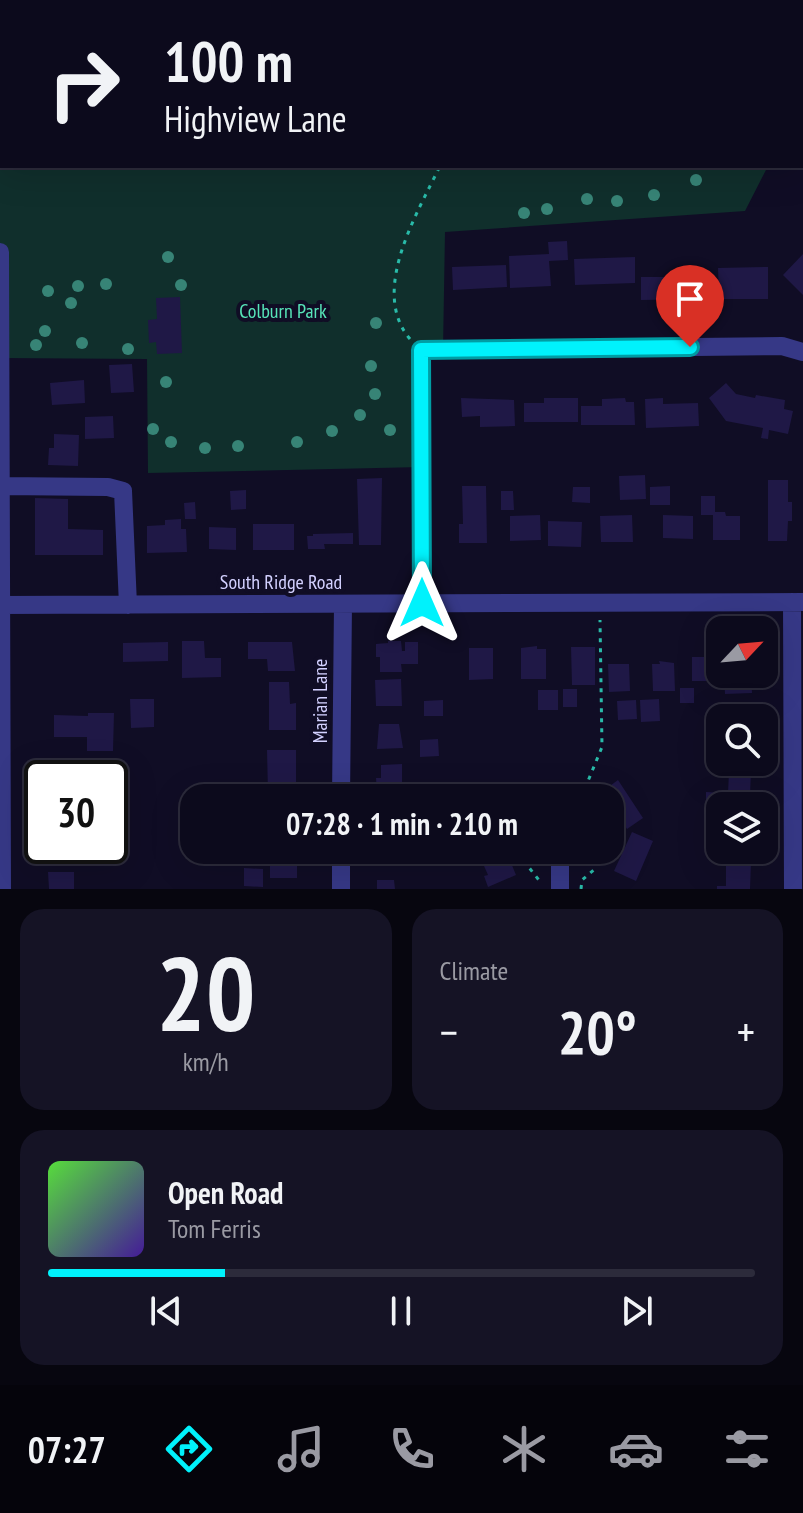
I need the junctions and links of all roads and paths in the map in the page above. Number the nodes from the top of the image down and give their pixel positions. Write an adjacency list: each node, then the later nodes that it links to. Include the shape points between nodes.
1 (439, 168): 3 (path, via 400,248 395,289 399,319)
2 (0, 252): 5 (street)
3 (421, 350): 4 (street, via 782,346); 7 (street)
4 (803, 352)
5 (1, 486): 9 (street); 10 (street, via 123,491)
6 (798, 602): 7 (street, South Ridge Road); 23 (street)
7 (422, 603): 8 (street, South Ridge Road)
8 (343, 604): 10 (street, South Ridge Road); 12 (street, Marian Lane)
9 (1, 605): 10 (street, South Ridge Road); 18 (street)
10 (128, 605)
11 (600, 620): 13 (path, via 602,747)
12 (341, 784)
13 (587, 784)
14 (341, 864): 19 (street)
15 (527, 864): 20 (path)
16 (560, 864): 21 (street)
17 (597, 864): 22 (path)
18 (2, 889)
19 (341, 889)
20 (543, 889)
21 (560, 889)
22 (581, 889)
23 (793, 889)

